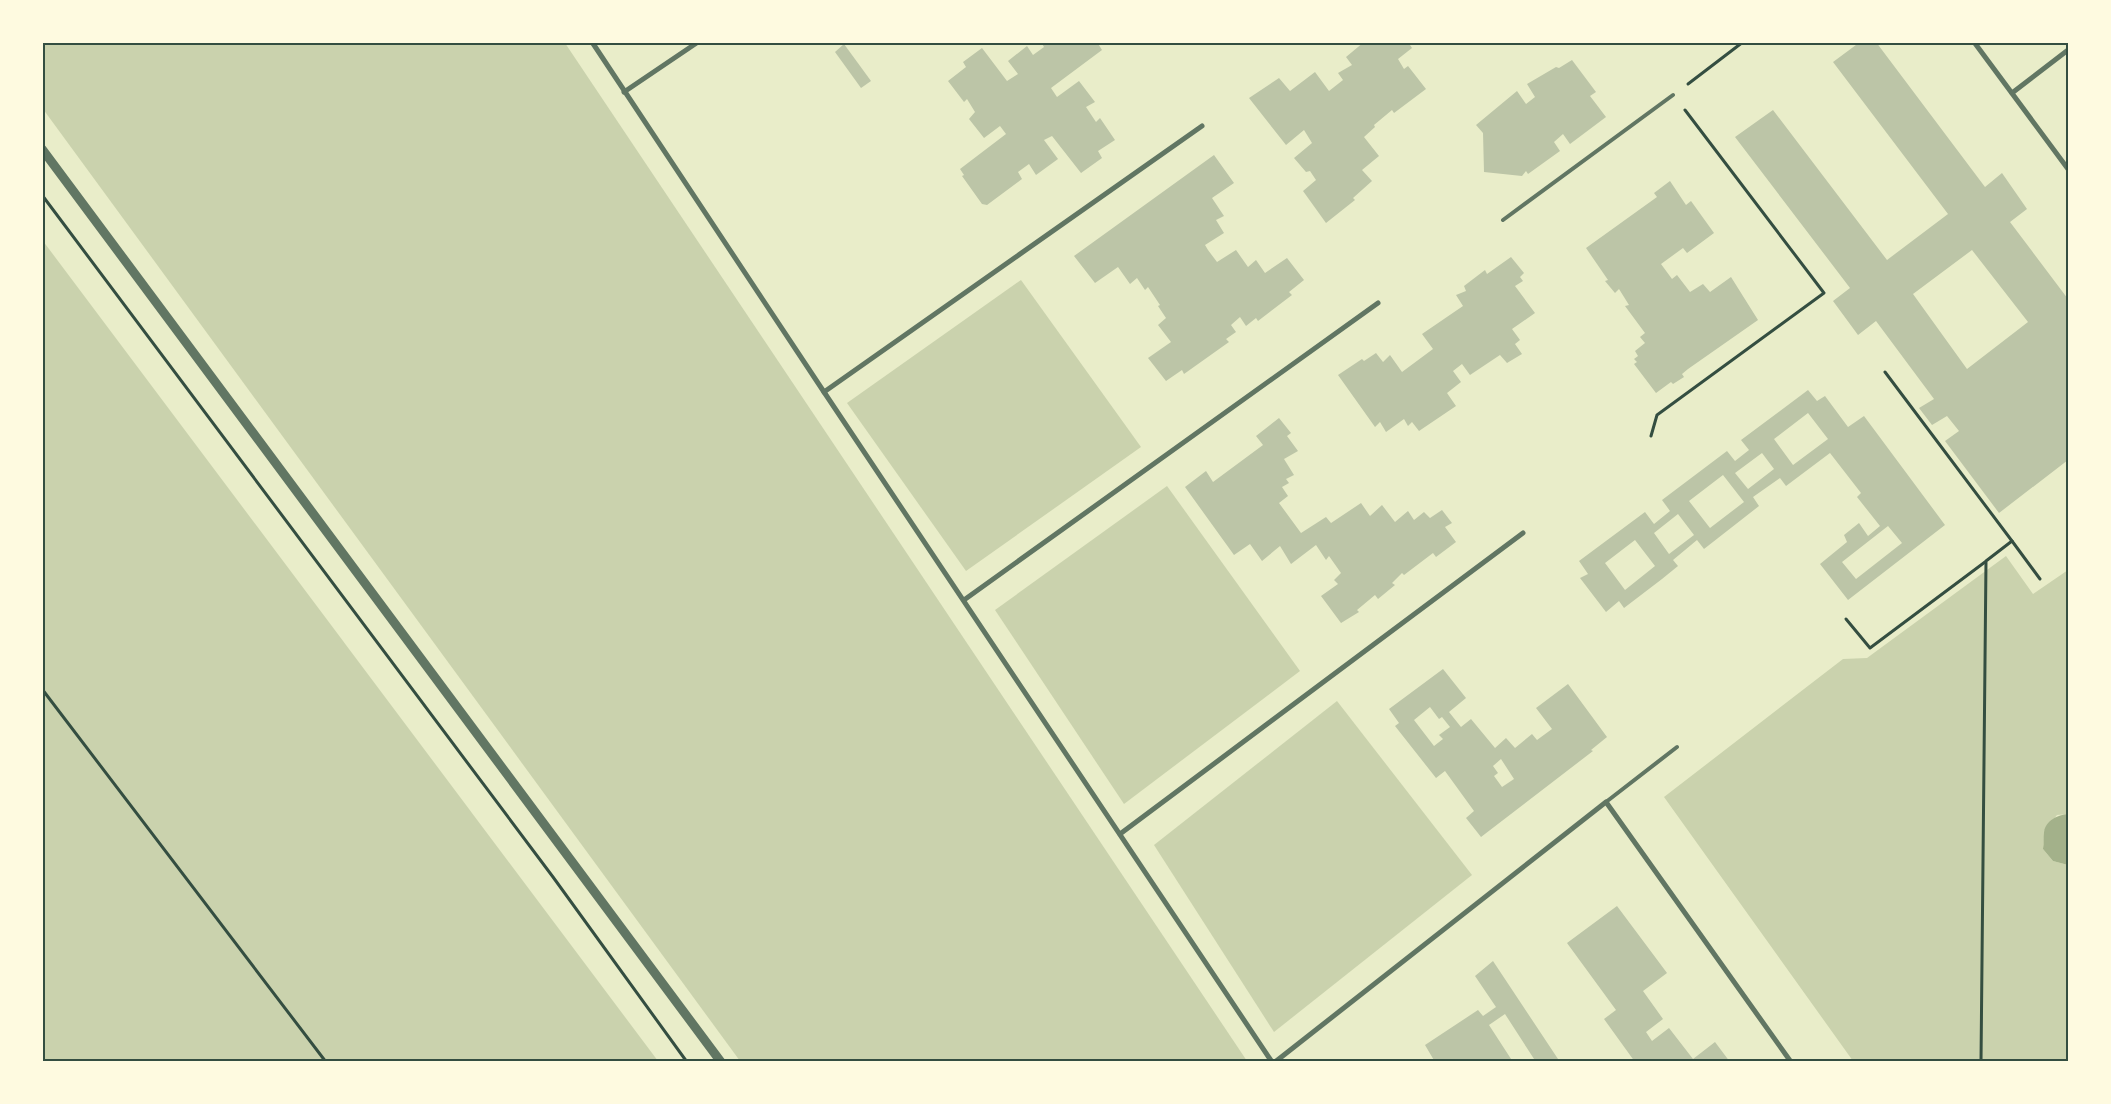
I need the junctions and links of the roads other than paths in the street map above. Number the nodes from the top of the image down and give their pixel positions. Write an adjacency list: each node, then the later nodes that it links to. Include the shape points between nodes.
1 (592, 42): 5 (street)
2 (698, 42): 5 (street)
3 (1974, 42): 6 (street)
4 (2068, 50): 6 (street)
5 (624, 92): 13 (street)
6 (2012, 93): 10 (street)
7 (1674, 95): 11 (lane)
8 (1202, 126): 13 (street)
9 (42, 149): 19 (street)
10 (2068, 169)
11 (1503, 220)
12 (1378, 303): 15 (street)
13 (824, 392): 15 (street)
14 (1523, 533): 18 (street)
15 (964, 600): 18 (street)
16 (1678, 747): 17 (lane)
17 (1606, 802): 20 (street); 21 (street)
18 (1120, 834): 20 (street)
19 (721, 1062)
20 (1274, 1062)
21 (1791, 1062)

